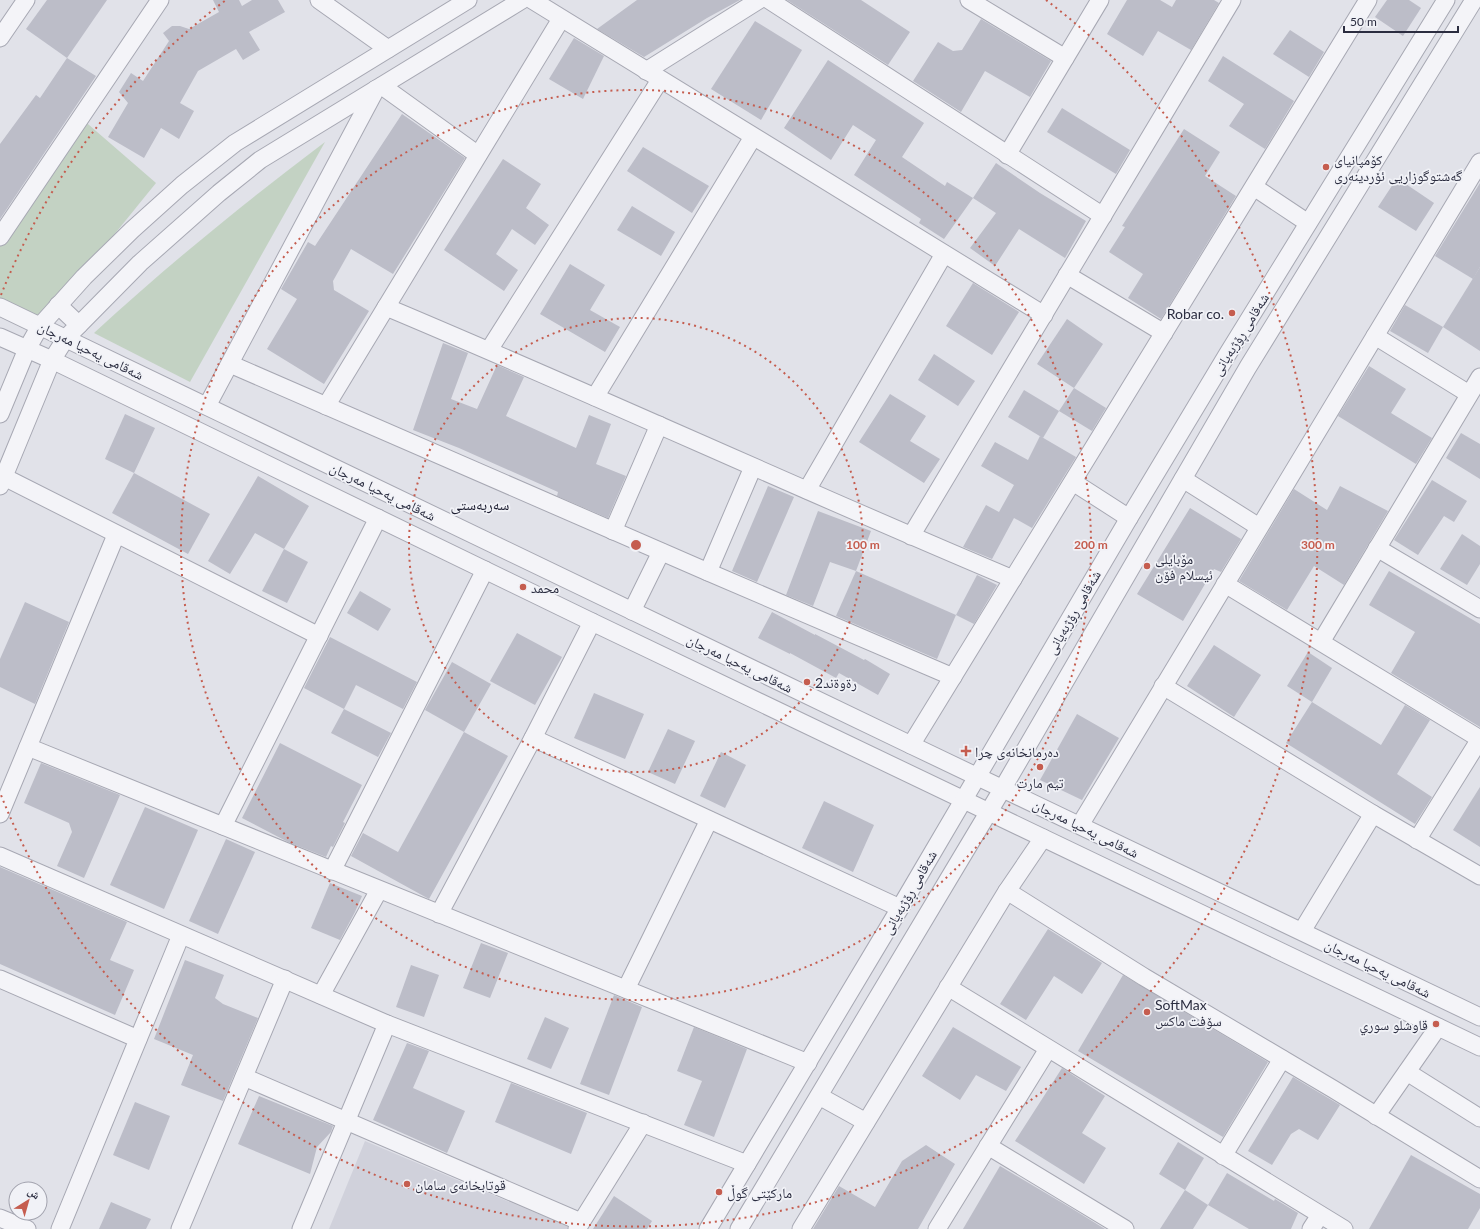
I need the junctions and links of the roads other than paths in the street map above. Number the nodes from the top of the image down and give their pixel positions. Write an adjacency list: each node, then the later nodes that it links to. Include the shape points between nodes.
1 (26, 0): 16 (street)
2 (319, 0): 17 (street)
3 (468, 0): 17 (street)
4 (522, 0): 21 (street)
5 (532, 0): 15 (street)
6 (759, 0): 19 (street)
7 (769, 0): 24 (street)
8 (969, 0): 18 (street)
9 (1100, 0): 18 (street)
10 (1232, 0): 27 (street)
11 (1368, 0): 26 (street)
12 (1446, 0): 28 (street, شەقامی ڕۆژبەیانی)
13 (1474, 0): 47 (street, شەقامی ڕۆژبەیانی)
14 (157, 1): 29 (street)
15 (561, 19): 19 (street); 23 (street)
16 (0, 38)
17 (388, 49): 32 (street, via 235,143 182,185 132,230)
18 (1065, 58): 24 (street)
19 (646, 71): 20 (street)
20 (660, 80): 22 (street); 43 (street)
21 (379, 88): 23 (street); 36 (street, via 260,160 140,262); 46 (street)
22 (753, 137): 30 (street); 52 (street)
23 (478, 155): 34 (street)
24 (1006, 155): 27 (street)
25 (1480, 162): 39 (street)
26 (1254, 187): 28 (street); 38 (street)
27 (1103, 216): 31 (street)
28 (1308, 223): 44 (street, شەقامی ڕۆژبەیانی)
29 (0, 237)
30 (944, 254): 35 (street); 61 (street)
31 (1067, 275): 35 (street); 38 (street)
32 (58, 305): 36 (street); 37 (street)
33 (0, 307): 37 (street, شەقامی یەحیا مەرجان)
34 (386, 307): 43 (street); 54 (street)
35 (1044, 315): 67 (street)
36 (79, 325): 41 (street)
37 (40, 326): 41 (street, شەقامی یەحیا مەرجان); 42 (street)
38 (1164, 333): 60 (street)
39 (1375, 336): 51 (street); 64 (street)
40 (0, 337): 42 (street, شەقامی یەحیا مەرجان)
41 (66, 338): 45 (street); 53 (street, شەقامی یەحیا مەرجان)
42 (27, 349): 45 (street, شەقامی یەحیا مەرجان); 48 (street)
43 (489, 350): 52 (street)
44 (1227, 355): 47 (street); 63 (street, شەقامی ڕۆژبەیانی)
45 (52, 360): 50 (street); 62 (street, شەقامی یەحیا مەرجان)
46 (230, 364): 53 (street); 54 (street)
47 (1248, 367): 58 (street, شەقامی ڕۆژبەیانی)
48 (18, 370): 50 (street); 55 (street)
49 (1480, 377): 51 (street)
50 (44, 381): 59 (street)
51 (1469, 394): 68 (street)
52 (595, 397): 56 (street)
53 (207, 406): 70 (street, شەقامی یەحیا مەرجان)
54 (326, 406): 65 (street)
55 (0, 414)
56 (659, 425): 57 (street); 65 (street)
57 (753, 467): 61 (street); 72 (street)
58 (1183, 479): 64 (street); 88 (street, شەقامی ڕۆژبەیانی)
59 (2, 482): 66 (street)
60 (1073, 482): 63 (street); 73 (street)
61 (806, 490): 67 (street)
62 (378, 518): 71 (street, شەقامی یەحیا مەرجان); 79 (street)
63 (1129, 518): 87 (street, شەقامی ڕۆژبەیانی)
64 (1259, 528): 74 (street)
65 (614, 531): 69 (street)
66 (116, 535): 79 (street); 86 (street)
67 (911, 536): 73 (street)
68 (1377, 548): 76 (street); 80 (street)
69 (661, 552): 72 (street); 77 (street)
70 (541, 567): 75 (street); 77 (street, شەقامی یەحیا مەرجان)
71 (485, 570): 75 (street, شەقامی یەحیا مەرجان); 99 (street)
72 (708, 572): 81 (street)
73 (1013, 579): 81 (street)
74 (1226, 584): 80 (street); 82 (street)
75 (528, 591): 78 (street, شەقامی یەحیا مەرجان)
76 (1477, 602)
77 (632, 611): 85 (street, شەقامی یەحیا مەرجان)
78 (592, 622): 83 (street); 89 (street, شەقامی یەحیا مەرجان)
79 (319, 636): 95 (street)
80 (1321, 642): 84 (street)
81 (953, 677): 85 (street)
82 (1163, 686): 92 (street); 94 (street)
83 (532, 738): 93 (street); 104 (street)
84 (1480, 739): 97 (street)
85 (912, 745): 87 (street, شەقامی یەحیا مەرجان)
86 (28, 747): 91 (street); 95 (street)
87 (977, 776): 88 (street, شەقامی یەحیا مەرجان); 89 (street, شەقامی ڕۆژبەیانی)
88 (1003, 788): 90 (street, شەقامی ڕۆژبەیانی); 94 (street, شەقامی یەحیا مەرجان)
89 (963, 800): 90 (street, شەقامی یەحیا مەرجان); 103 (street, شەقامی ڕۆژبەیانی)
90 (989, 812): 96 (street, شەقامی یەحیا مەرجان); 124 (street, شەقامی ڕۆژبەیانی)
91 (0, 814)
92 (1373, 814): 97 (street); 105 (street)
93 (709, 820): 103 (street); 111 (street)
94 (1080, 825): 105 (street, شەقامی یەحیا مەرجان)
95 (224, 826): 99 (street)
96 (1043, 838): 102 (street); 112 (street, شەقامی یەحیا مەرجان)
97 (1417, 840): 100 (street)
98 (0, 856): 106 (street)
99 (332, 870): 101 (street)
100 (1480, 876)
101 (379, 890): 104 (street); 113 (street)
102 (1007, 891): 110 (street); 120 (street)
103 (900, 908): 121 (street, شەقامی ڕۆژبەیانی)
104 (439, 914): 111 (street)
105 (1302, 931): 107 (street, شەقامی یەحیا مەرجان)
106 (181, 935): 109 (street); 117 (street)
107 (1379, 968): 112 (street); 114 (street, شەقامی یەحیا مەرجان)
108 (0, 979): 117 (street)
109 (286, 979): 113 (street); 123 (street)
110 (948, 987): 119 (street); 128 (street)
111 (626, 989): 121 (street)
112 (1367, 993): 116 (street, شەقامی یەحیا مەرجان)
113 (321, 995): 115 (street)
114 (1480, 1017)
115 (387, 1024): 127 (street); 129 (street)
116 (1438, 1027): 118 (street, شەقامی یەحیا مەرجان); 122 (street)
117 (138, 1039): 139 (street)
118 (1480, 1047)
119 (1048, 1049): 130 (street); 131 (street)
120 (1282, 1059): 125 (street); 131 (street)
121 (808, 1063): 132 (street, شەقامی ڕۆژبەیانی)
122 (1407, 1072): 125 (street); 126 (street)
123 (244, 1077): 127 (street); 140 (street)
124 (819, 1096): 128 (street); 142 (street, شەقامی ڕۆژبەیانی)
125 (1376, 1116): 133 (street)
126 (1480, 1118)
127 (346, 1122): 137 (street); 141 (street)
128 (866, 1122): 143 (street)
129 (643, 1123): 132 (street); 137 (street)
130 (988, 1146): 144 (street); 145 (street)
131 (1223, 1156): 134 (street)
132 (747, 1164): 136 (street, شەقامی ڕۆژبەیانی)
133 (1480, 1179)
134 (1320, 1215): 146 (street); 147 (street)
135 (0, 1218): 138 (street)
136 (712, 1223): 142 (street)
137 (579, 1225)
138 (27, 1229)
139 (60, 1229)
140 (180, 1229)
141 (301, 1229)
142 (739, 1229)
143 (801, 1229)
144 (937, 1229)
145 (1125, 1229)
146 (1311, 1229)
147 (1344, 1229)

